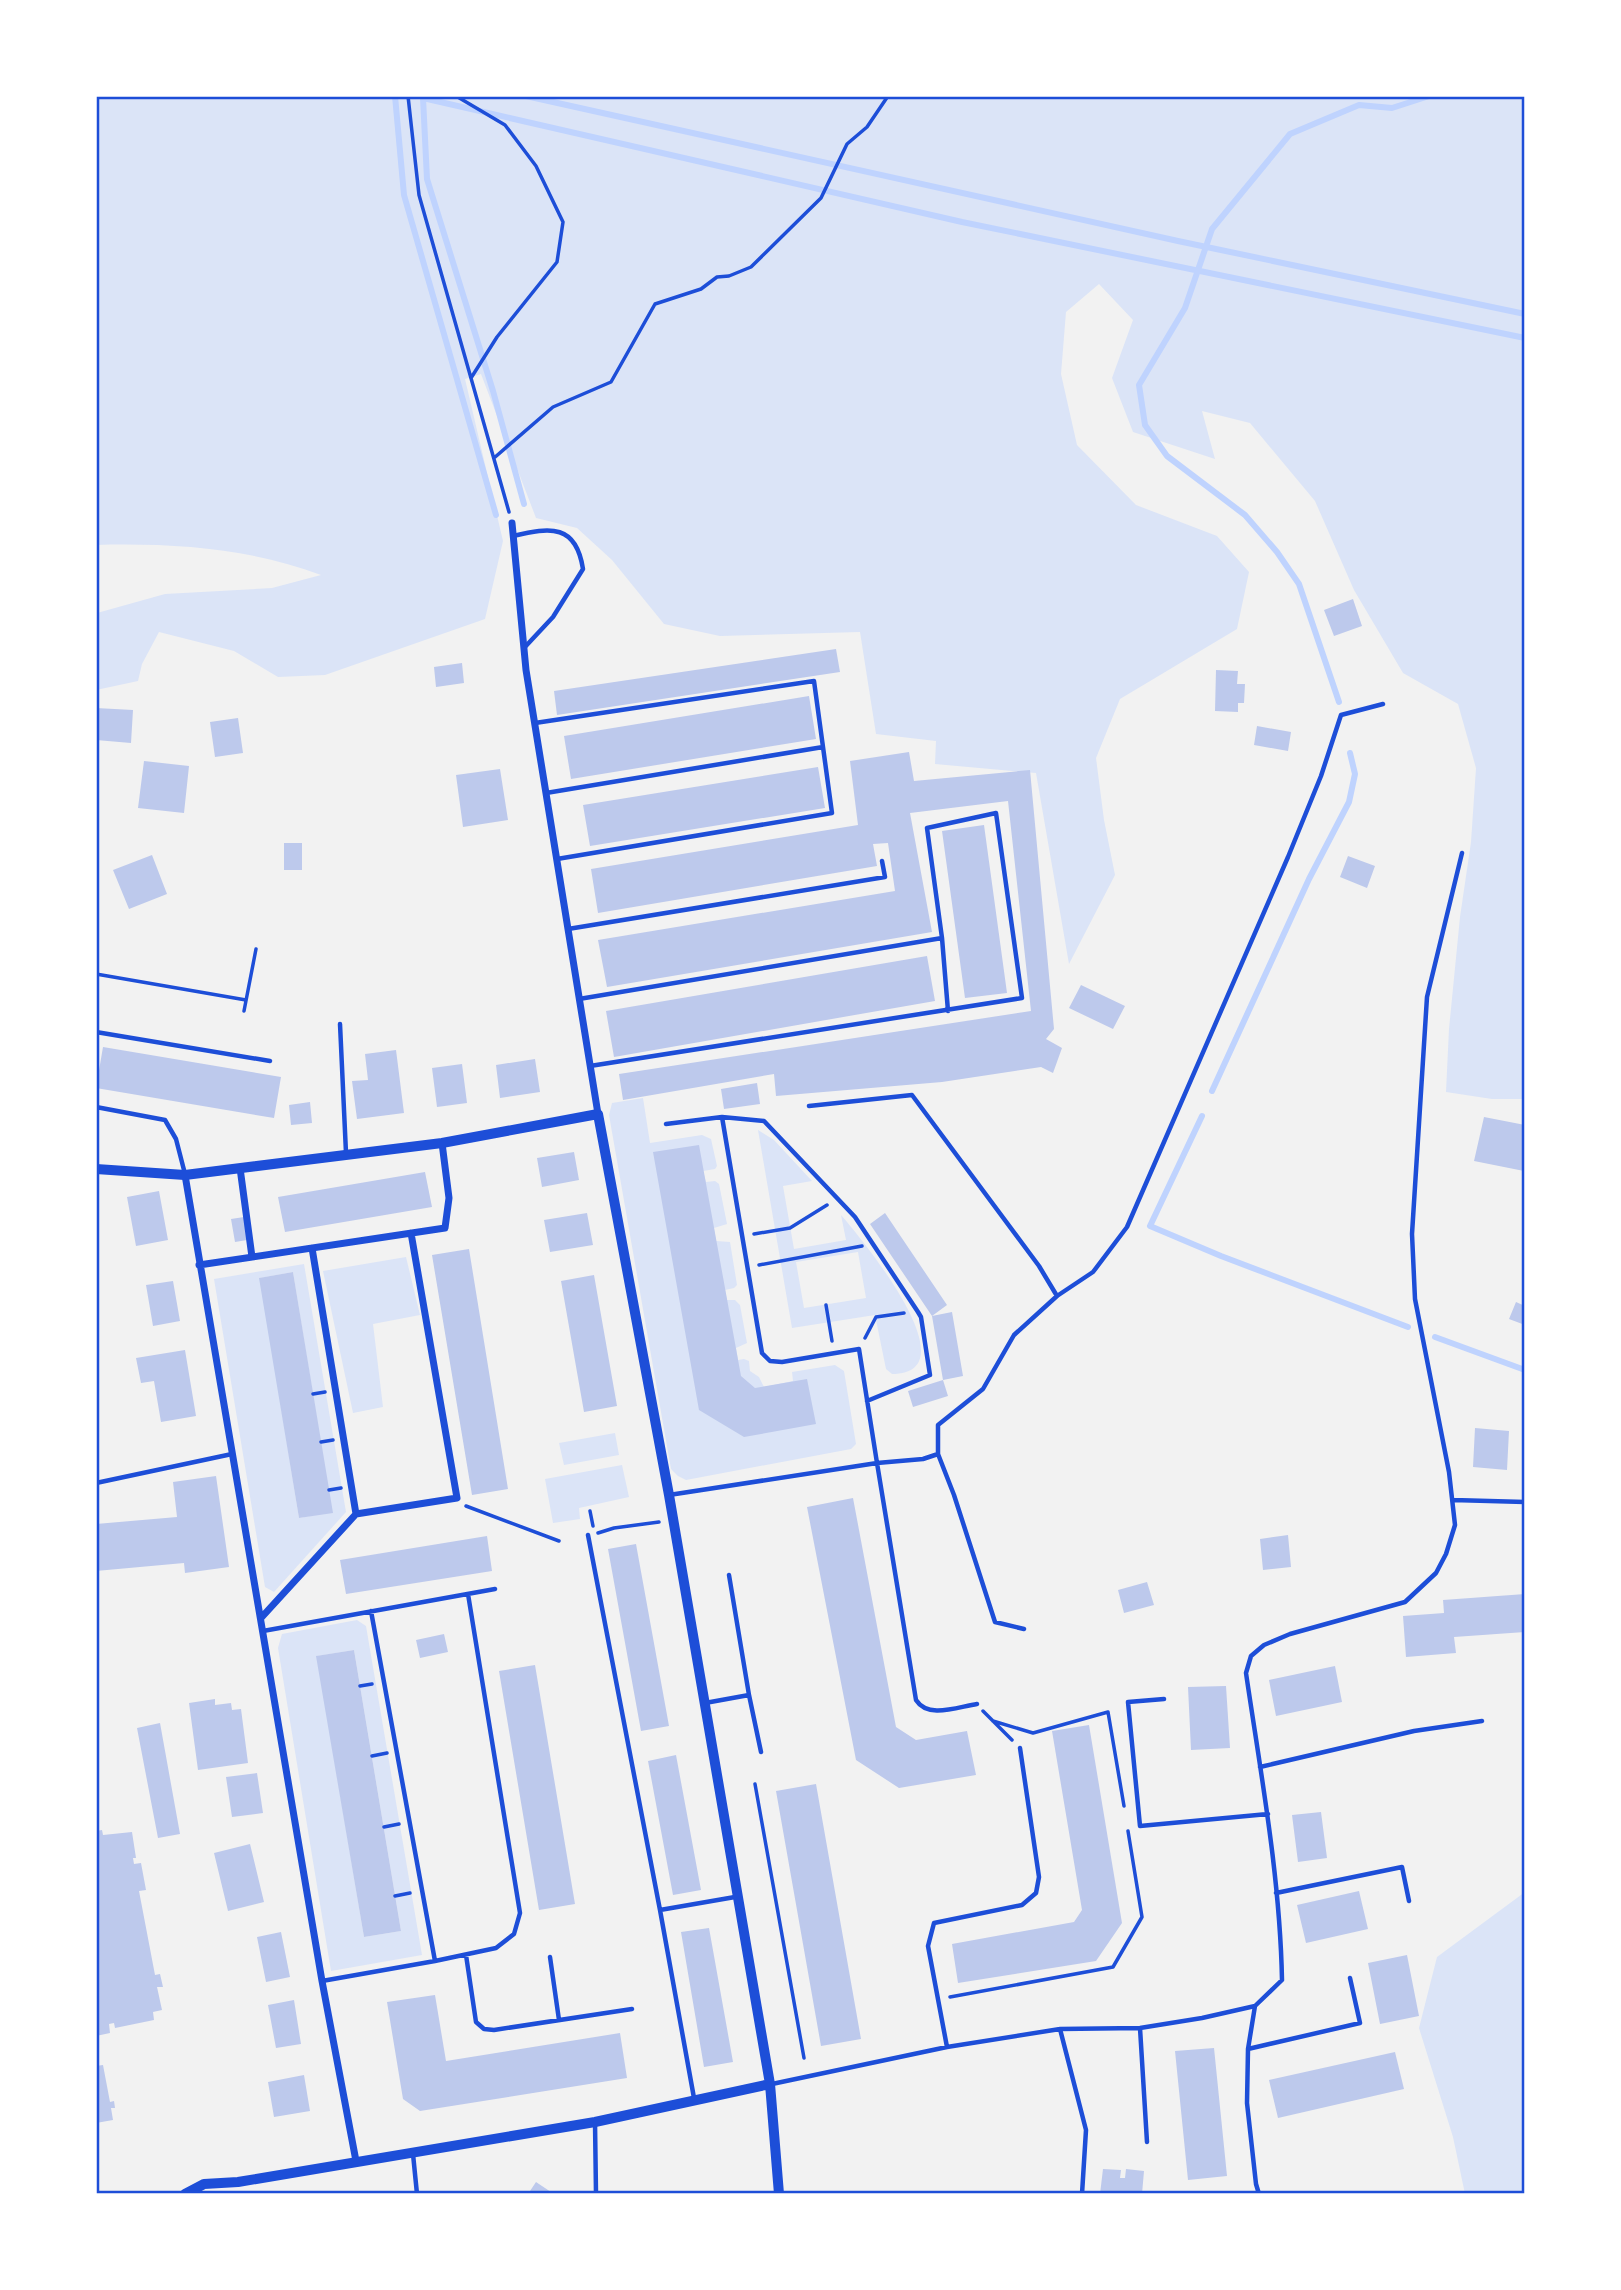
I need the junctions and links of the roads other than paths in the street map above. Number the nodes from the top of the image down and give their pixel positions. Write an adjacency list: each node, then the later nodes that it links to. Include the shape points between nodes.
1 (512, 523): 2 (street)
2 (513, 536): 3 (street); 3 (lane, via 555,531 570,536 580,550 583,569 553,617)
3 (524, 649): 5 (street)
4 (1383, 704): 33 (lane, via 1341,715 1288,857 1127,1227 1093,1272)
5 (535, 723): 6 (lane, via 814,681); 7 (street)
6 (823, 747): 7 (lane); 9 (lane, via 832,813)
7 (546, 793): 9 (street)
8 (1462, 853): 40 (lane, via 1427,997 1412,1234 1415,1299)
9 (557, 859): 11 (street)
10 (882, 861): 11 (lane, via 885,877)
11 (568, 929): 13 (street)
12 (942, 938): 13 (lane); 14 (lane); 14 (lane, via 927,828 996,813 1022,999)
13 (579, 999): 18 (street)
14 (948, 1011): 18 (lane)
15 (340, 1024): 25 (lane)
16 (96, 1032): 17 (lane)
17 (270, 1061)
18 (590, 1066): 21 (street)
19 (809, 1106): 33 (lane, via 912,1096)
20 (96, 1107): 28 (lane, via 165,1120 176,1139)
21 (598, 1114): 24 (street); 39 (street)
22 (722, 1117): 23 (lane); 34 (lane, via 761,1353 770,1361 782,1362 859,1349); 34 (lane, via 764,1121 855,1217 918,1311 930,1375)
23 (666, 1124)
24 (442, 1143): 25 (street); 29 (street, via 449,1198 445,1228)
25 (346, 1155): 26 (street)
26 (240, 1168): 28 (street); 31 (street)
27 (96, 1169): 28 (street)
28 (185, 1175): 32 (street)
29 (411, 1233): 30 (street); 42 (street, via 457,1498)
30 (312, 1248): 31 (street); 42 (street)
31 (252, 1257): 32 (street)
32 (199, 1265): 35 (street)
33 (1057, 1296): 36 (lane, via 1014,1335 983,1389 939,1426)
34 (867, 1401): 37 (lane)
35 (232, 1454): 38 (lane); 48 (street)
36 (938, 1454): 37 (lane); 49 (lane, via 995,1622)
37 (877, 1463): 39 (lane); 54 (lane, via 916,1700 930,1712)
38 (96, 1483)
39 (668, 1495): 53 (street)
40 (1453, 1500): 41 (lane); 58 (lane, via 1455,1525 1446,1554 1436,1573 1405,1602 1290,1634 1264,1645 1251,1657 1246,1674)
41 (1525, 1502)
42 (356, 1514): 48 (street)
43 (588, 1535): 63 (lane)
44 (729, 1575): 51 (lane)
45 (495, 1588): 46 (lane)
46 (468, 1594): 47 (lane); 64 (lane, via 520,1913 514,1934 496,1948)
47 (371, 1611): 50 (lane); 66 (lane)
48 (261, 1618): 50 (street)
49 (1024, 1629)
50 (263, 1631): 68 (street)
51 (750, 1695): 53 (lane); 57 (lane)
52 (1164, 1699): 59 (lane, via 1128,1702 1140,1826)
53 (704, 1703): 61 (street)
54 (977, 1704)
55 (1482, 1721): 58 (lane, via 1414,1731)
56 (1020, 1748): 74 (lane, via 1039,1877 1036,1893 1022,1905 934,1923 928,1947)
57 (761, 1752)
58 (1261, 1767): 59 (lane)
59 (1268, 1814): 60 (lane)
60 (1276, 1893): 62 (lane, via 1402,1867); 69 (lane, via 1282,1980)
61 (738, 1896): 63 (lane); 76 (street)
62 (1409, 1901)
63 (660, 1910): 77 (lane)
64 (466, 1955): 66 (lane); 71 (lane, via 476,2022 484,2029)
65 (550, 1956): 71 (lane)
66 (435, 1961): 68 (lane)
67 (1350, 1979): 75 (lane, via 1360,2023)
68 (323, 1981): 81 (street)
69 (1255, 2006): 72 (lane); 75 (lane)
70 (632, 2009): 71 (lane)
71 (559, 2020)
72 (1140, 2028): 73 (lane); 79 (lane)
73 (1060, 2029): 74 (lane); 86 (lane, via 1086,2130)
74 (947, 2047): 76 (lane)
75 (1248, 2049): 87 (lane, via 1247,2103)
76 (770, 2084): 77 (street); 85 (street)
77 (694, 2099): 78 (street)
78 (595, 2122): 80 (street); 84 (lane)
79 (1147, 2142)
80 (413, 2154): 81 (street); 83 (lane)
81 (356, 2161): 82 (street, via 204,2184)
82 (185, 2194)
83 (417, 2194)
84 (596, 2194)
85 (779, 2194)
86 (1082, 2194)
87 (1259, 2194)

